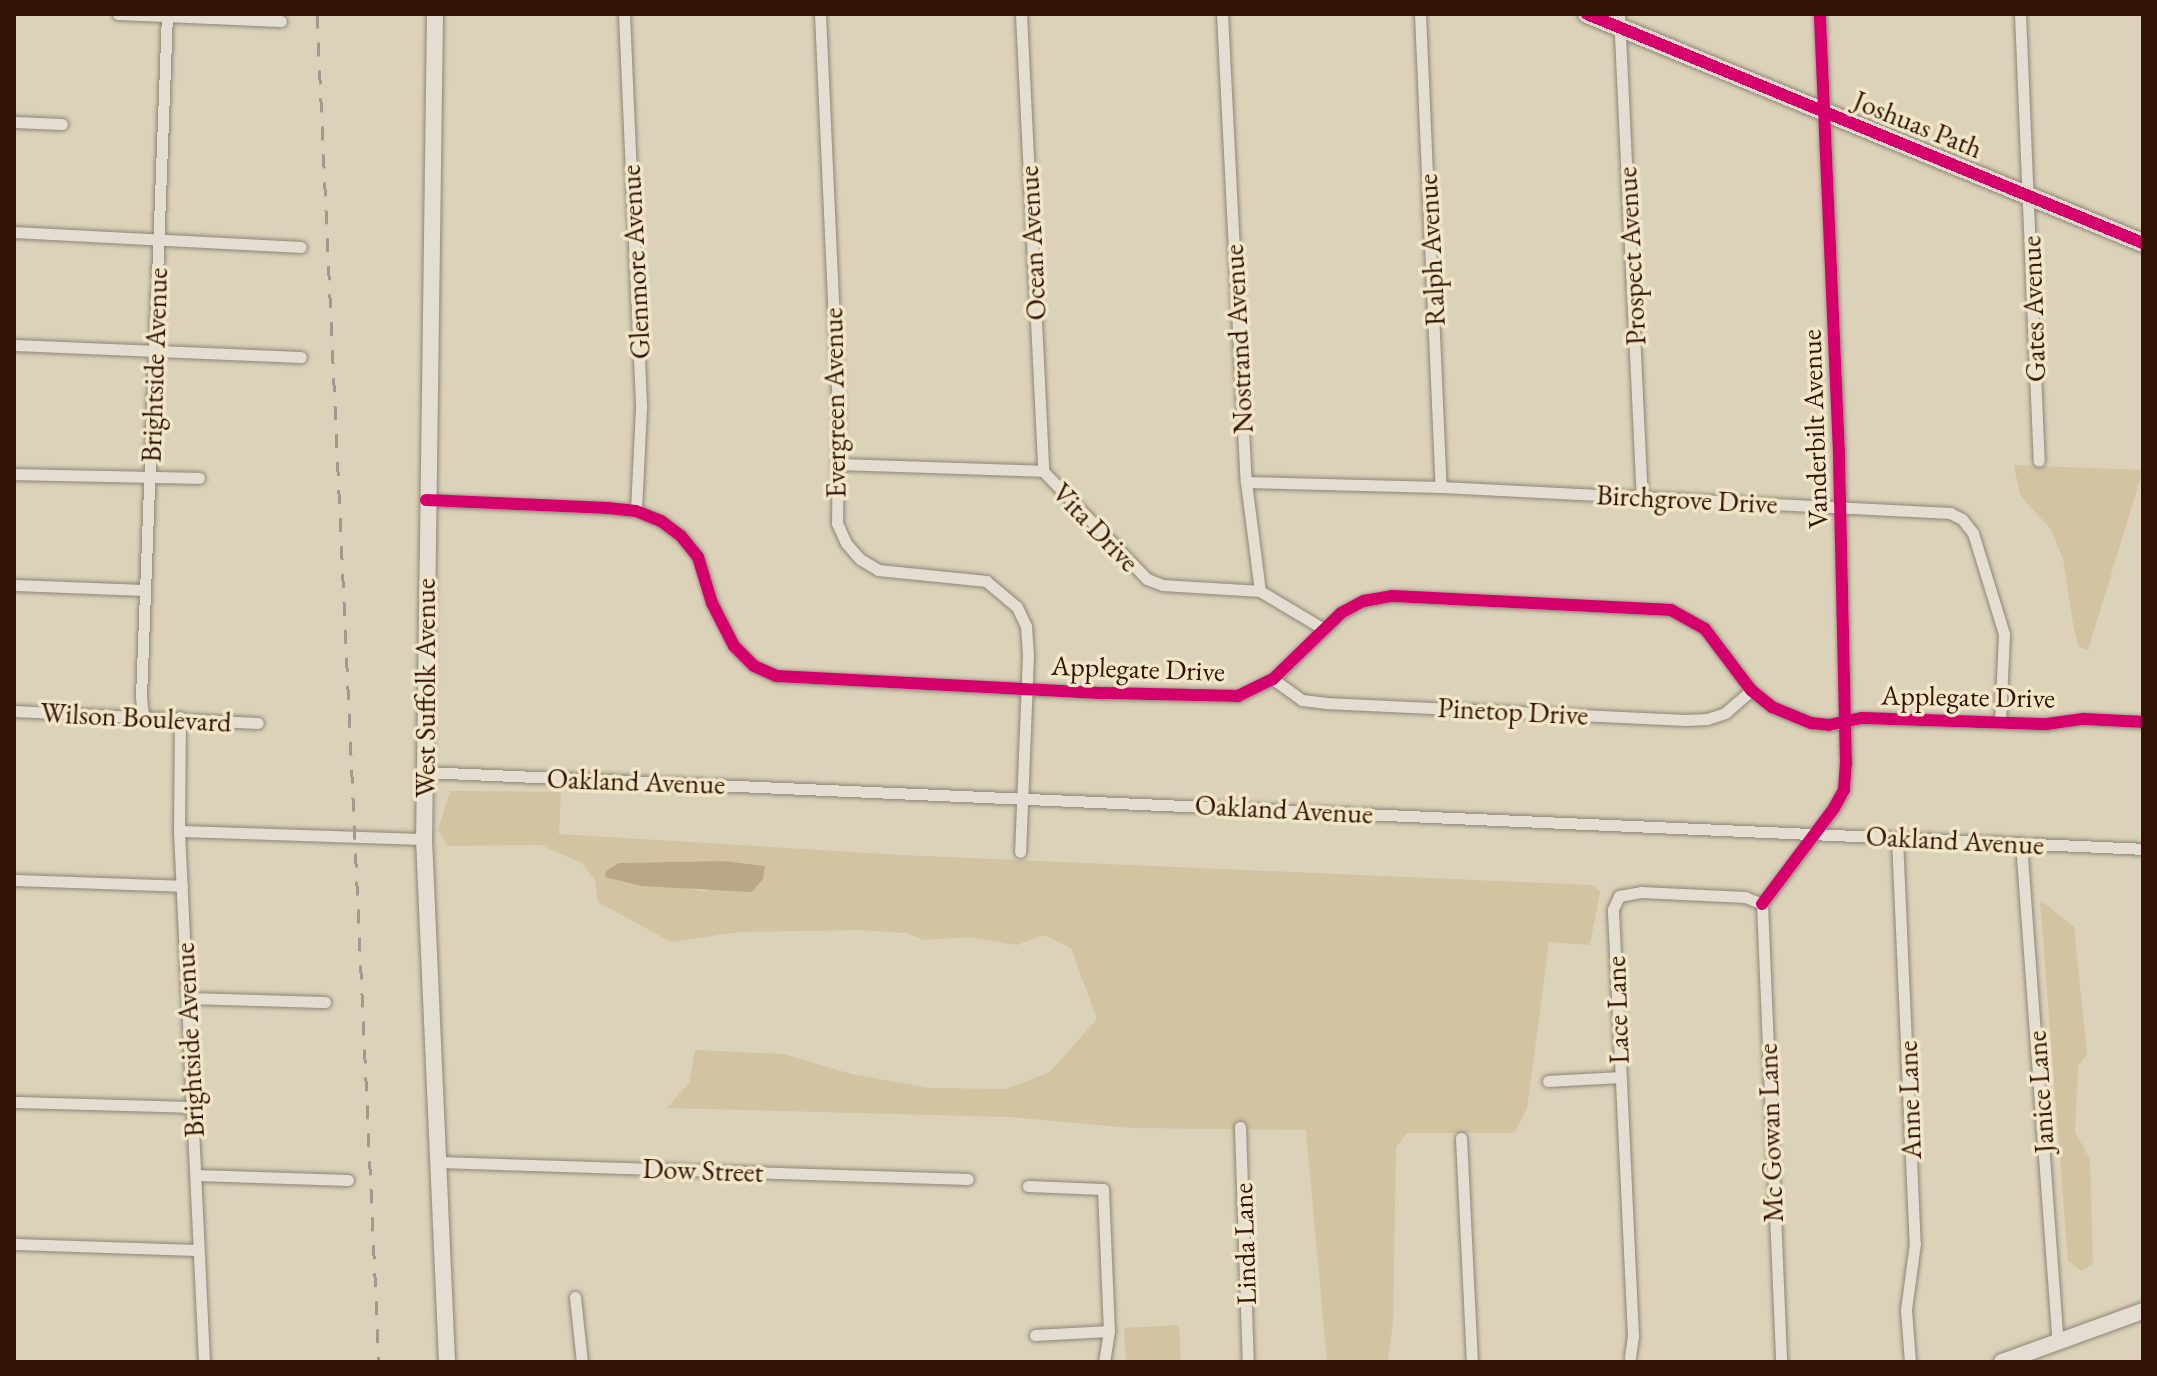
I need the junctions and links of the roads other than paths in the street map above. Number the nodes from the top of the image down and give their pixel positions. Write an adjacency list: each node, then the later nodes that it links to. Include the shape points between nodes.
1 (118, 14): 11 (street)
2 (435, 14): 34 (main road, West Suffolk Avenue)
3 (624, 14): 36 (street, Glenmore Avenue, via 641,408)
4 (820, 14): 26 (street, Evergreen Avenue)
5 (1021, 14): 27 (street, Ocean Avenue)
6 (1222, 14): 31 (street, Nostrand Avenue)
7 (1420, 14): 32 (street, Ralph Avenue)
8 (1587, 14): 13 (main road, Joshuas Path)
9 (1820, 14): 14 (street, Vanderbilt Avenue)
10 (2020, 14): 17 (street, Gates Avenue)
11 (167, 15): 12 (street); 19 (street, Brightside Avenue)
12 (281, 21)
13 (1620, 21): 14 (main road, Joshuas Path); 33 (street, Prospect Avenue)
14 (1824, 112): 17 (main road, Joshuas Path); 35 (street, Vanderbilt Avenue)
15 (14, 122): 16 (street)
16 (62, 124)
17 (2029, 195): 20 (main road, Joshuas Path); 25 (street, Gates Avenue)
18 (14, 232): 19 (street)
19 (158, 238): 21 (street); 23 (street, Brightside Avenue)
20 (2143, 243)
21 (301, 247)
22 (14, 345): 23 (street)
23 (155, 351): 24 (street); 30 (street, Brightside Avenue)
24 (301, 357)
25 (2039, 461)
26 (837, 464): 27 (street, Vita Drive); 42 (street, Evergreen Avenue, via 835,512 846,543 860,559 878,570 986,581 1017,607 1026,626)
27 (1043, 471): 39 (street, Vita Drive, via 1147,579 1163,585)
28 (14, 474): 30 (street)
29 (199, 478): 30 (street)
30 (150, 479): 38 (street, Brightside Avenue)
31 (1246, 482): 32 (street, Birchgrove Drive); 39 (street, Nostrand Avenue)
32 (1441, 487): 33 (street, Birchgrove Drive)
33 (1642, 497): 35 (street, Birchgrove Drive)
34 (426, 500): 36 (street, Applegate Drive); 51 (main road, West Suffolk Avenue)
35 (1841, 506): 47 (street, Vanderbilt Avenue); 50 (street, Birchgrove Drive, via 1950,513 1973,533 2004,634)
36 (636, 511): 42 (street, Applegate Drive, via 681,536 698,557 712,603 734,646 754,666 776,676)
37 (14, 585): 38 (street)
38 (145, 590): 45 (street, Brightside Avenue)
39 (1260, 591): 40 (street)
40 (1322, 628): 41 (street, Applegate Drive); 43 (street, Applegate Drive, via 1364,601 1392,596 1651,607 1671,610 1705,629)
41 (1273, 679): 42 (street, Applegate Drive, via 1238,696 1213,697); 43 (street, Pinetop Drive, via 1302,700 1325,703 1686,720 1725,713)
42 (1027, 688): 52 (street, Evergreen Avenue)
43 (1751, 690): 47 (street, Applegate Drive, via 1790,716 1811,723)
44 (14, 711): 45 (street, Wilson Boulevard)
45 (143, 716): 46 (street, Wilson Boulevard)
46 (180, 717): 49 (street, Wilson Boulevard); 53 (street, Brightside Avenue)
47 (1845, 722): 50 (street, Applegate Drive, via 1862,718); 54 (street, Vanderbilt Avenue, via 1844,790)
48 (2143, 722): 50 (street, Applegate Drive)
49 (258, 723)
50 (2000, 723)
51 (424, 772): 52 (street, Oakland Avenue); 56 (main road, West Suffolk Avenue)
52 (1022, 798): 54 (street, Oakland Avenue); 59 (street, Evergreen Avenue)
53 (179, 831): 56 (street); 61 (street, Brightside Avenue)
54 (1815, 834): 55 (street, Oakland Avenue); 62 (street)
55 (1897, 838): 57 (street, Oakland Avenue); 91 (street, Anne Lane, via 1915,1243 1906,1310)
56 (424, 839): 71 (main road, West Suffolk Avenue)
57 (2021, 843): 58 (street, Oakland Avenue); 82 (street, Janice Lane)
58 (2143, 849)
59 (1020, 852)
60 (14, 880): 61 (street)
61 (182, 886): 63 (street, Brightside Avenue)
62 (1762, 904): 65 (street, Lace Lane, via 1745,897 1641,892 1619,896 1613,909); 90 (street, Mc Gowan Lane)
63 (187, 998): 64 (street); 68 (street, Brightside Avenue)
64 (325, 1002)
65 (1620, 1077): 66 (street); 83 (street, Lace Lane)
66 (1548, 1081)
67 (14, 1102): 68 (street)
68 (192, 1107): 72 (street, Brightside Avenue)
69 (1240, 1127): 88 (street, Linda Lane)
70 (1461, 1138): 89 (street)
71 (438, 1162): 73 (street, Dow Street); 85 (main road, West Suffolk Avenue)
72 (196, 1175): 74 (street); 77 (street, Brightside Avenue)
73 (968, 1179)
74 (348, 1180)
75 (1028, 1186): 80 (street, via 1103,1189)
76 (14, 1244): 77 (street)
77 (198, 1250): 84 (street, Brightside Avenue)
78 (575, 1297): 86 (street)
79 (2143, 1311): 82 (main road)
80 (1109, 1331): 81 (street); 87 (street)
81 (1035, 1335)
82 (2058, 1341): 92 (main road)
83 (1630, 1357)
84 (204, 1362)
85 (447, 1362)
86 (582, 1362)
87 (1104, 1362)
88 (1248, 1362)
89 (1472, 1362)
90 (1781, 1362)
91 (1910, 1362)
92 (2002, 1362)

